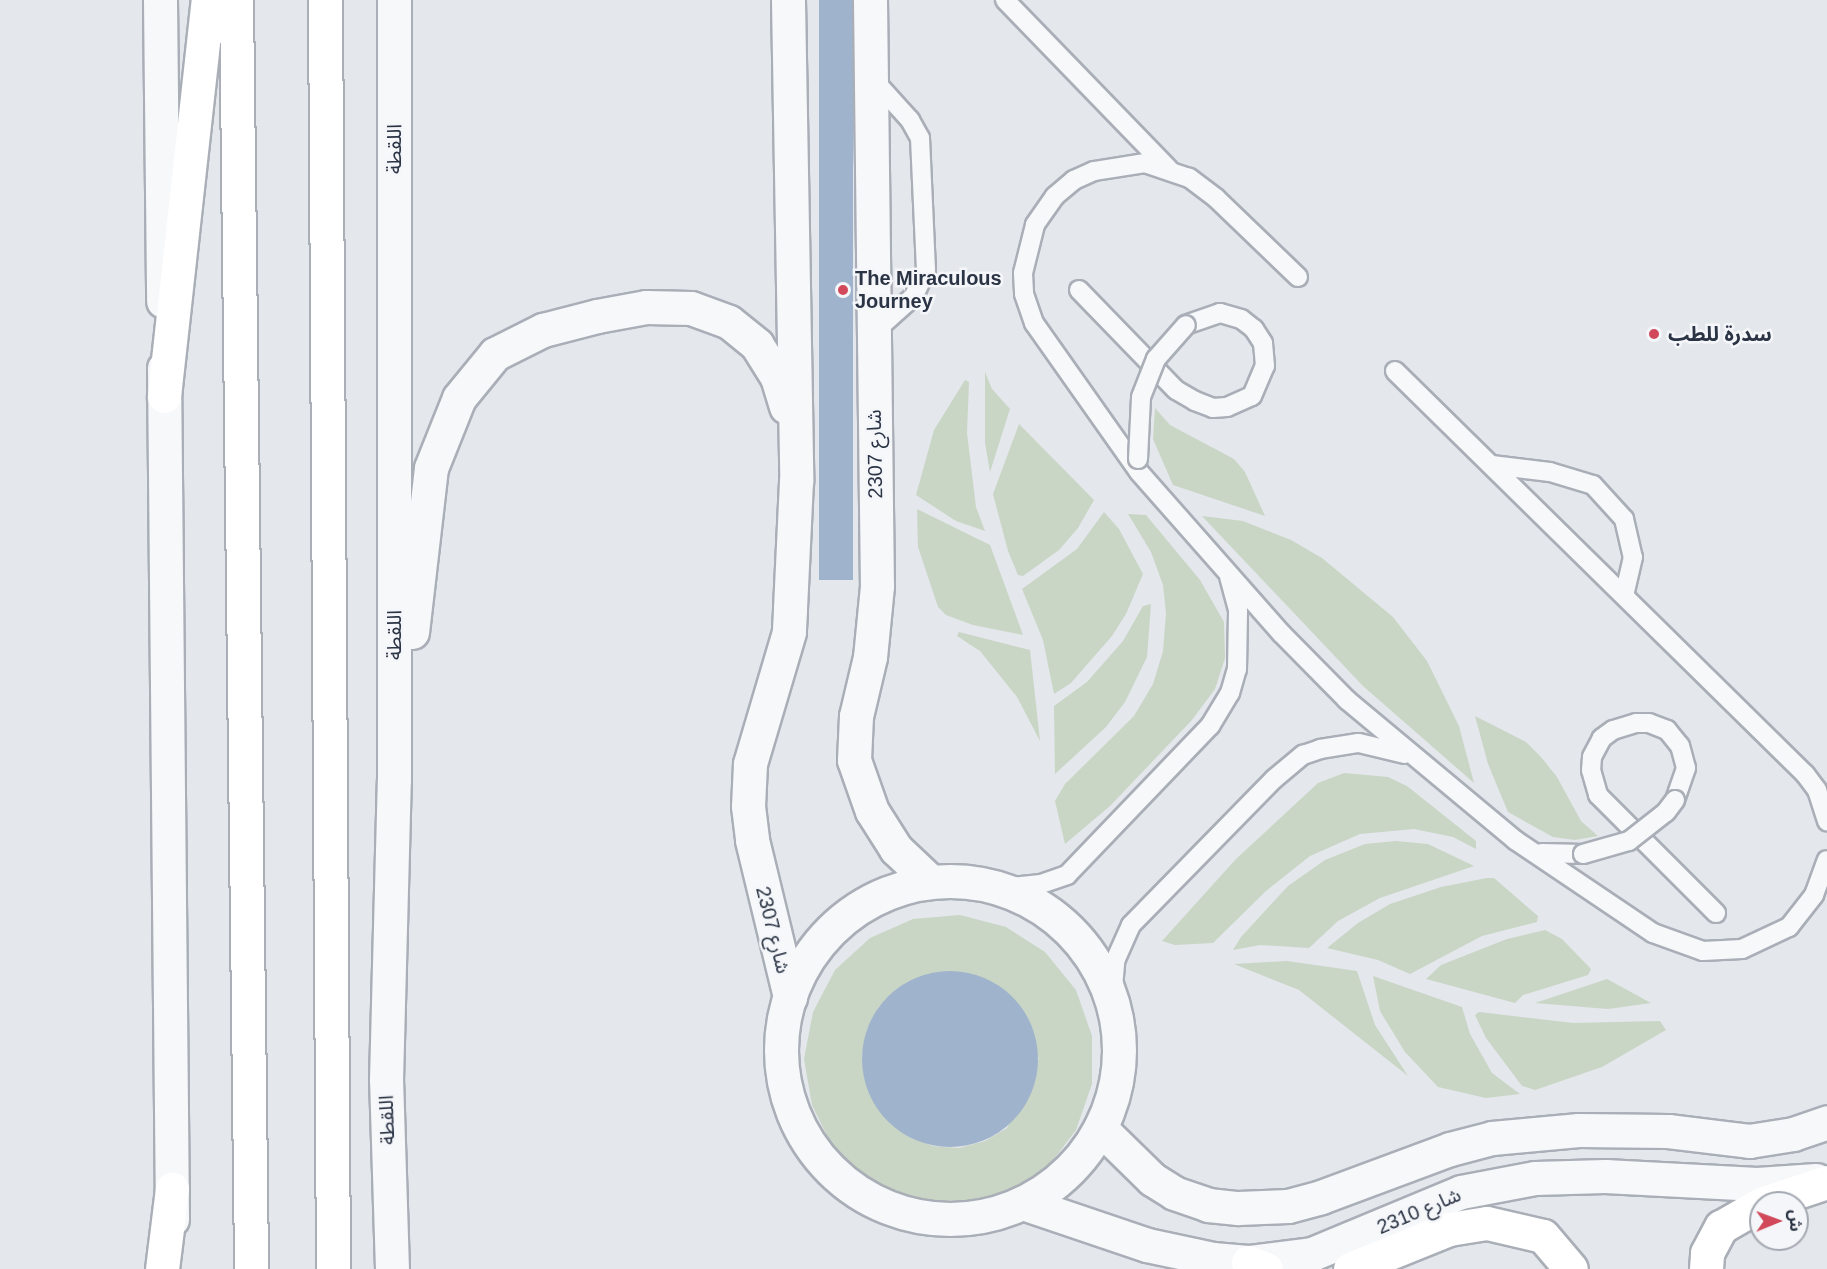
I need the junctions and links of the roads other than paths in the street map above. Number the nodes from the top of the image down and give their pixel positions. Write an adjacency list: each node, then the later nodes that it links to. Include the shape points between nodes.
1 (160, 0): 15 (street)
2 (208, 0): 15 (main road)
3 (236, 0): 41 (main road)
4 (325, 0): 42 (main road)
5 (394, 0): 22 (street, اللقطة)
6 (788, 0): 16 (street, شارع 2307)
7 (870, 0): 9 (street, شارع 2307)
8 (1005, 0): 10 (lane)
9 (871, 77): 13 (street, شارع 2307); 13 (lane, via 910,120 920,138 926,270 914,296)
10 (1169, 169): 11 (lane, via 1216,198); 18 (lane, via 1145,163 1126,165 1074,180 1056,196 1035,225 1023,273 1024,294 1034,323)
11 (1298, 277)
12 (1079, 290): 18 (lane, bridge, via 1176,390 1213,408 1227,407 1252,396 1265,366 1263,343 1241,319 1220,313 1186,325 1156,359 1141,397)
13 (874, 332): 26 (street, شارع 2307, via 876,613 856,716 854,760 872,811 896,849)
14 (1395, 371): 17 (lane)
15 (164, 396): 34 (street)
16 (794, 438): 22 (street, شارع 2307, via 777,377 757,345 729,322 691,308 646,308 597,316 543,330 495,354 459,398 431,468); 29 (street, شارع 2307, via 789,632 750,764 748,807 754,851)
17 (1492, 465): 20 (lane); 20 (lane, via 1550,472 1593,485 1624,519 1633,557)
18 (1138, 466): 19 (lane)
19 (1229, 575): 21 (lane, via 1347,700); 27 (lane, via 1238,610 1237,669 1230,693 1210,726 1067,875 1041,884)
20 (1625, 593): 23 (lane, via 1805,774 1821,797)
21 (1411, 755): 24 (lane, via 1515,840); 30 (lane, via 1359,743 1303,755 1274,779 1131,925 1115,961)
22 (394, 780): 43 (street, اللقطة, via 386,1080)
23 (1827, 821)
24 (1537, 853): 25 (lane, via 1653,933 1684,946 1721,952 1759,944 1789,927 1814,895); 28 (lane, bridge, via 1583,854 1629,841 1666,812 1675,800 1686,768 1680,746 1667,730 1649,723 1613,730 1602,738 1592,757 1591,770 1598,795)
25 (1827, 860)
26 (930, 881): 27 (street, via 979,882); 29 (street, via 890,892 843,918 803,967)
27 (1002, 888): 30 (street, via 1041,907 1068,928 1086,949)
28 (1716, 913)
29 (790, 997): 36 (street, via 782,1047 786,1087 804,1134 828,1167 876,1202 905,1213 965,1219)
30 (1112, 999): 32 (street, via 1119,1065)
31 (1827, 1122): 32 (street, via 1793,1134 1749,1141 1668,1131 1578,1130 1492,1138 1450,1149 1321,1197 1288,1206 1238,1208 1174,1193 1152,1179)
32 (1100, 1128): 36 (street, via 1068,1172)
33 (1827, 1181): 35 (main road); 38 (street, شارع 2310, via 1757,1184 1605,1176 1535,1178 1461,1192 1312,1254)
34 (172, 1189): 39 (main road); 40 (street)
35 (1799, 1191)
36 (1023, 1203): 38 (street, شارع 2310, via 1147,1245)
37 (1749, 1212): 46 (main road, via 1721,1227 1707,1253)
38 (1257, 1266)
39 (162, 1269)
40 (172, 1269)
41 (251, 1269)
42 (333, 1269)
43 (392, 1269)
44 (1350, 1269): 45 (main road, via 1449,1229 1487,1223 1543,1236)
45 (1571, 1269)
46 (1706, 1269)

